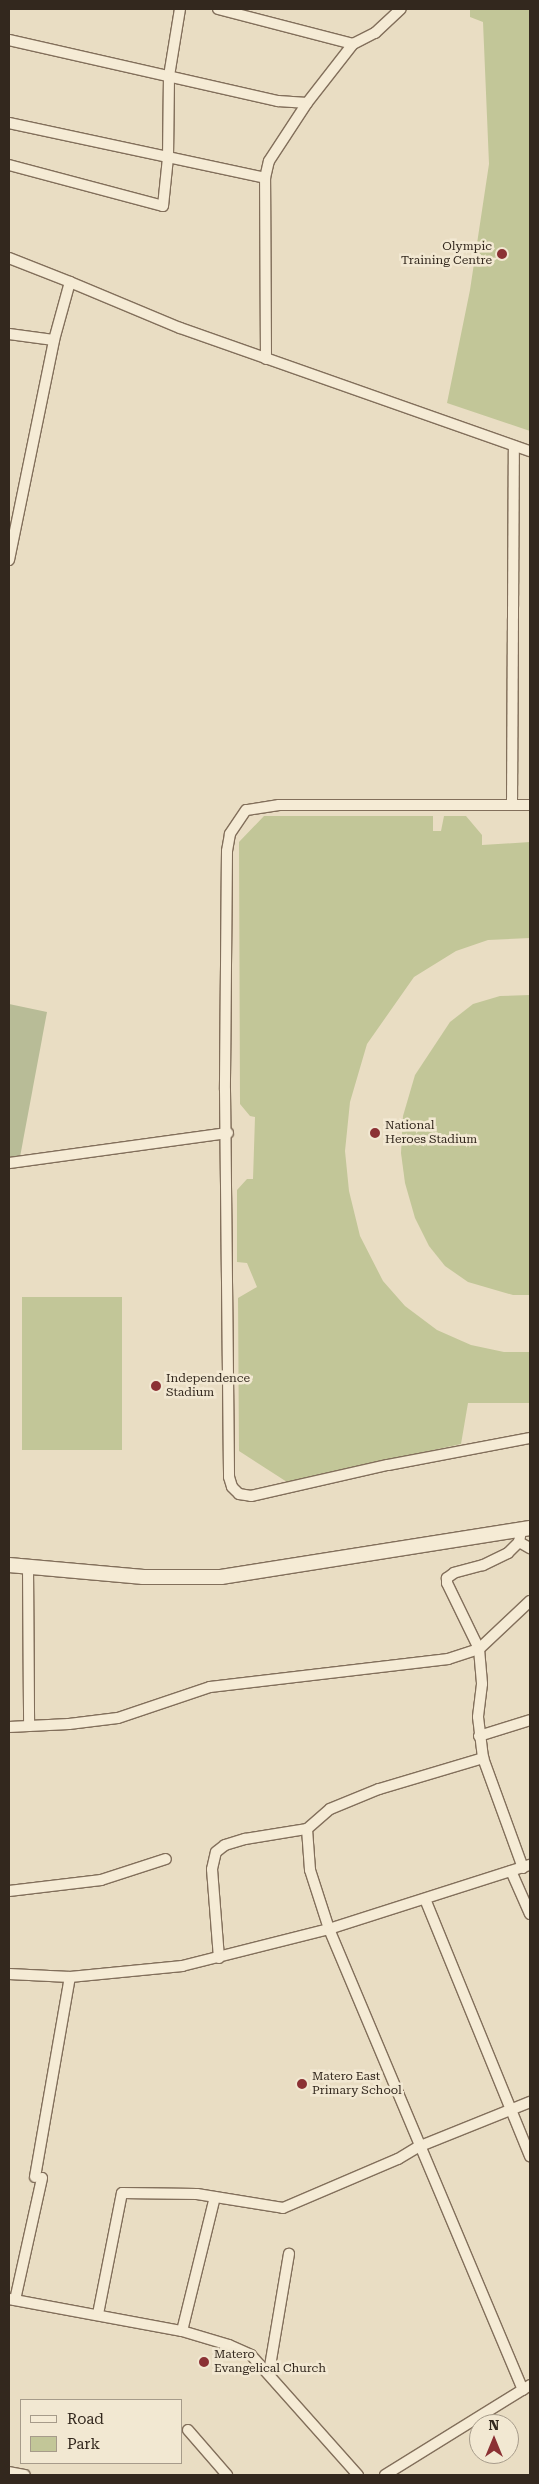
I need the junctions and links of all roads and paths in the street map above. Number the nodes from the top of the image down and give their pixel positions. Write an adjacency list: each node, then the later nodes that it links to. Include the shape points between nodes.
1 (180, 9): 6 (street)
2 (218, 9): 5 (street)
3 (401, 9): 5 (street, via 375,33)
4 (9, 40): 6 (street)
5 (353, 44): 7 (street)
6 (169, 76): 7 (street, via 278,101); 9 (street)
7 (307, 103): 11 (street, via 269,161)
8 (9, 122): 9 (street)
9 (168, 158): 10 (street, via 164,206); 11 (street)
10 (9, 164)
11 (265, 178): 16 (street)
12 (9, 258): 13 (street)
13 (70, 282): 15 (street); 16 (street, via 180,328)
14 (9, 334): 15 (street)
15 (54, 340): 19 (street)
16 (266, 359): 17 (street)
17 (514, 446): 18 (street); 20 (street)
18 (530, 451)
19 (9, 560)
20 (512, 805): 21 (street); 22 (street, via 279,805 246,810 237,820 227,851 225,1090)
21 (530, 805)
22 (228, 1133): 23 (street); 24 (street, via 229,1477 232,1488 239,1494 251,1496)
23 (9, 1163)
24 (530, 1438)
25 (523, 1533): 26 (street); 28 (street, via 221,1577 182,1579); 30 (street, via 494,1561 447,1578)
26 (530, 1548)
27 (9, 1565): 28 (street)
28 (28, 1567): 33 (street)
29 (530, 1601): 30 (street)
30 (479, 1649): 33 (street, via 430,1664 210,1687 118,1718); 34 (street, via 482,1684)
31 (530, 1720): 34 (street)
32 (9, 1726): 33 (street)
33 (29, 1726)
34 (479, 1736): 35 (street)
35 (483, 1758): 36 (street, via 370,1792 330,1808); 38 (street)
36 (307, 1829): 43 (street, via 310,1870); 44 (street, via 225,1845 216,1852 212,1869)
37 (166, 1860): 40 (street, via 101,1880)
38 (526, 1867): 39 (street)
39 (511, 1871): 41 (street); 42 (street)
40 (9, 1891)
41 (425, 1899): 43 (street); 48 (street)
42 (530, 1914)
43 (329, 1929): 44 (street); 49 (street)
44 (219, 1958): 46 (street, via 182,1966)
45 (9, 1974): 46 (street)
46 (70, 1977): 53 (street, via 38,2177)
47 (530, 2102): 48 (street)
48 (511, 2109): 49 (street); 50 (street)
49 (418, 2147): 51 (street, via 288,2206); 57 (street)
50 (530, 2156)
51 (215, 2196): 54 (street, via 122,2193); 55 (street)
52 (289, 2254): 56 (street)
53 (12, 2299): 54 (street)
54 (98, 2314): 55 (street)
55 (182, 2331): 56 (street, via 229,2344 251,2355)
56 (269, 2372): 62 (street)
57 (526, 2387): 63 (street)
58 (188, 2430): 61 (street)
59 (9, 2472): 60 (street)
60 (25, 2475)
61 (227, 2475)
62 (358, 2475)
63 (385, 2475)

